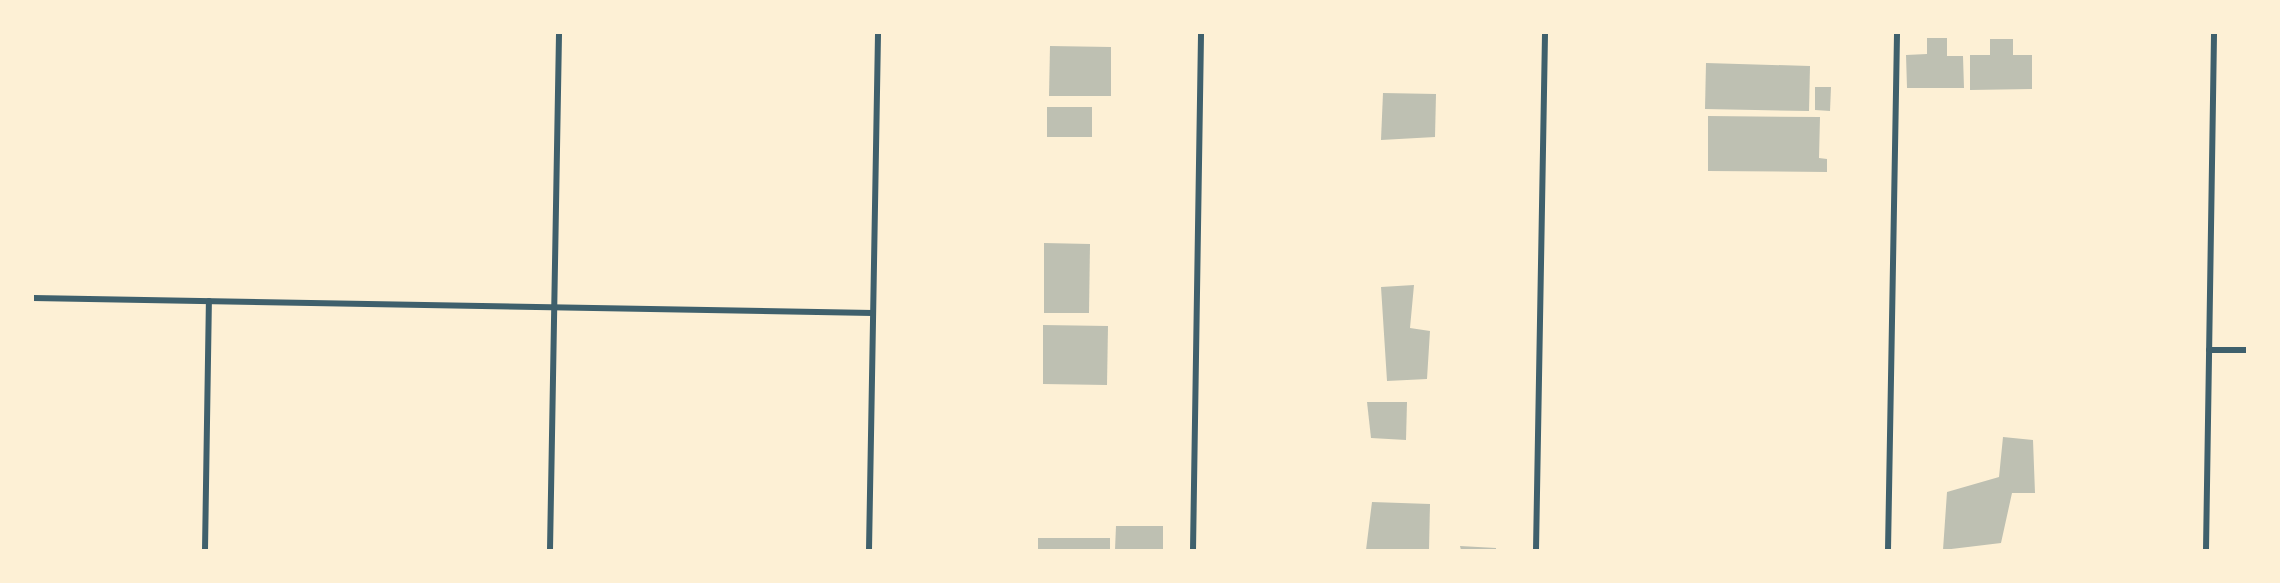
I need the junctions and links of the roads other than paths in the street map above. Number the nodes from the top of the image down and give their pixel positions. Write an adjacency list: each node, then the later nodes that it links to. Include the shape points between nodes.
1 (559, 33): 9 (street)
2 (878, 33): 10 (street)
3 (1201, 33): 16 (street)
4 (1545, 33): 17 (street)
5 (1897, 33): 18 (street)
6 (2214, 33): 11 (street)
7 (33, 298): 8 (street)
8 (209, 301): 9 (street); 13 (street)
9 (554, 307): 10 (street); 14 (street)
10 (873, 313): 15 (street)
11 (2210, 350): 12 (street); 19 (street)
12 (2247, 350)
13 (205, 550)
14 (550, 550)
15 (869, 550)
16 (1192, 550)
17 (1536, 550)
18 (1888, 550)
19 (2206, 550)

